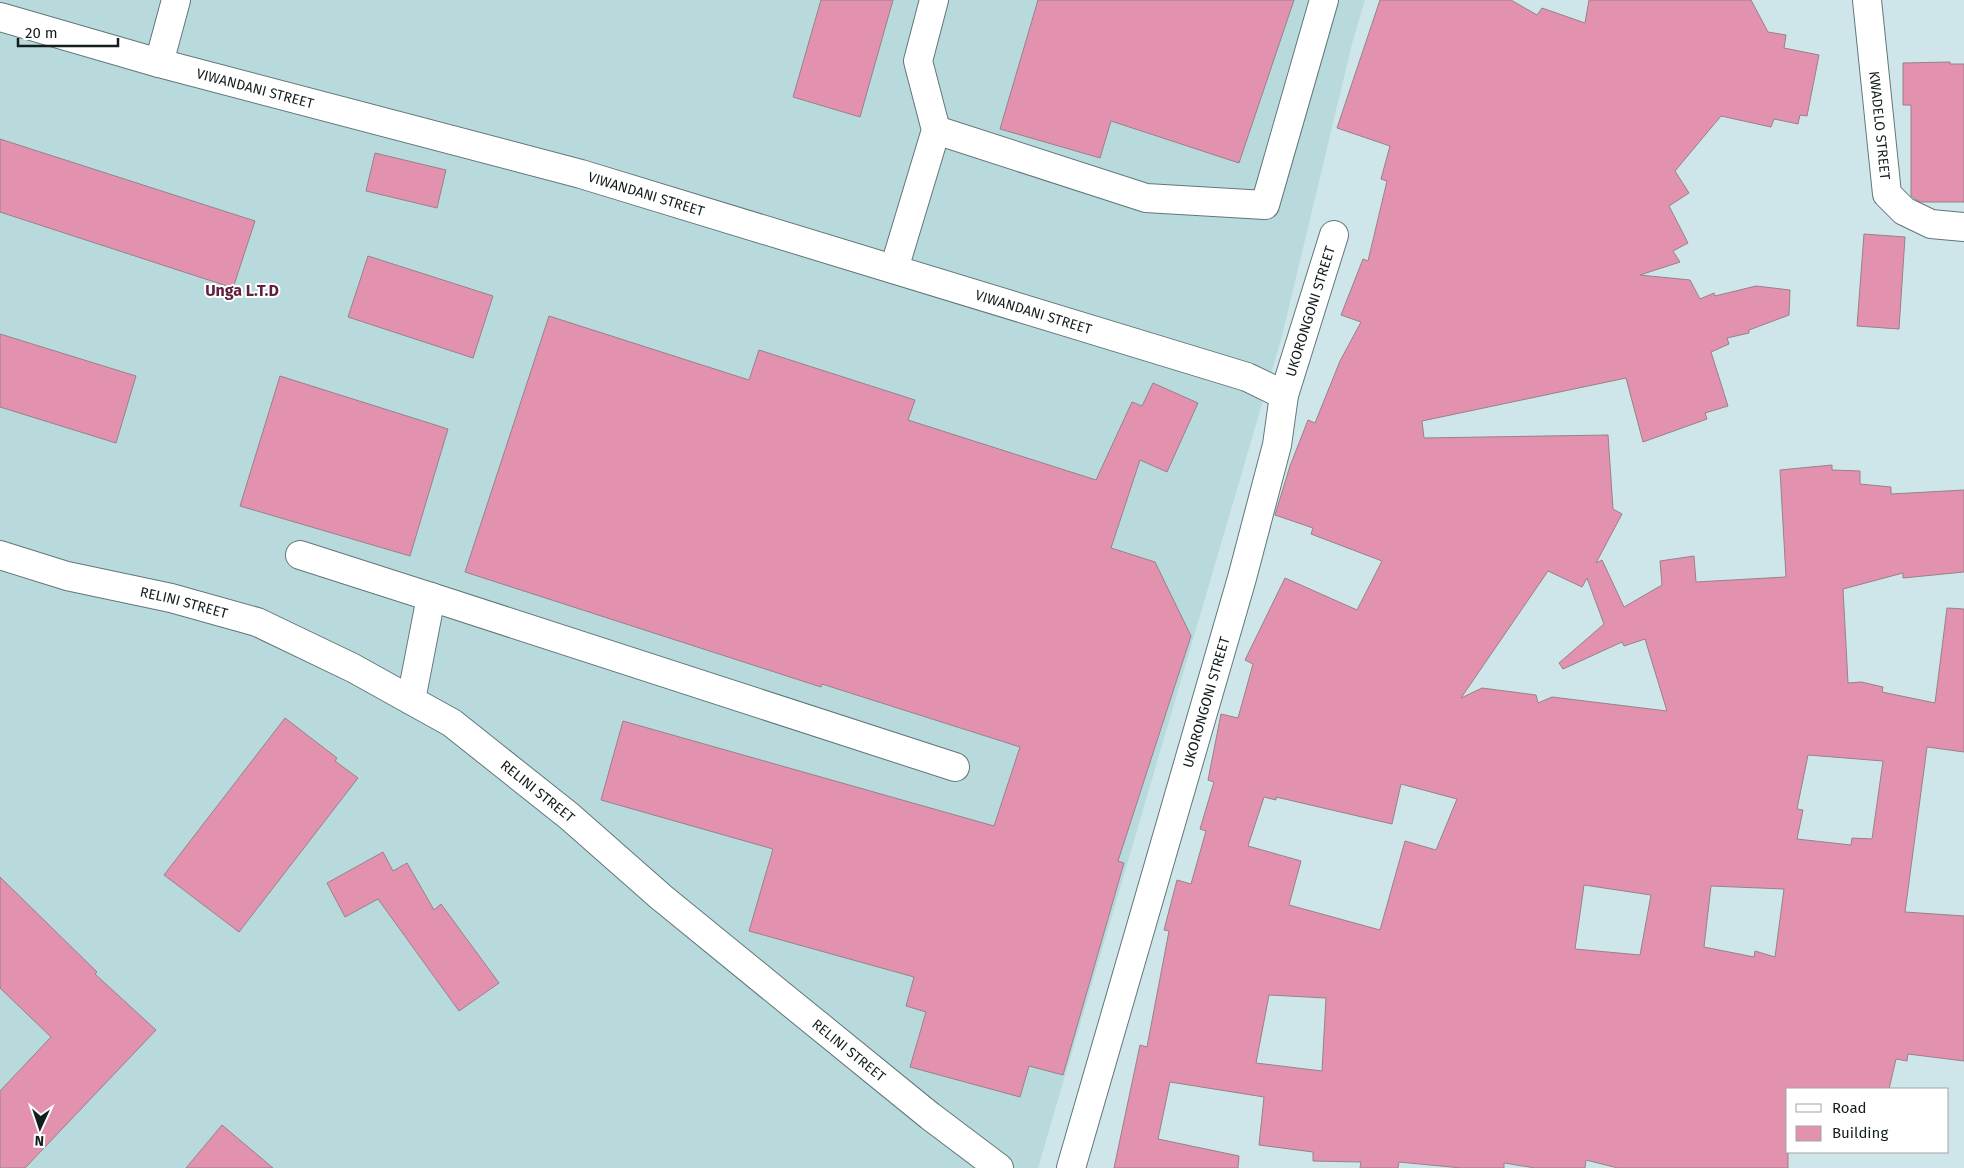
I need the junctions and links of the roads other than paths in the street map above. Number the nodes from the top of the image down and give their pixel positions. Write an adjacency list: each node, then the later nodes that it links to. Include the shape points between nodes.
1 (176, 0): 6 (street)
2 (934, 0): 7 (street, via 918,61)
3 (1324, 0): 7 (street, via 1265,205 1146,198)
4 (1867, 0): 8 (street, KWADELO STREET, via 1887,194 1904,211 1931,224)
5 (0, 17): 6 (street, VIWANDANI STREET)
6 (159, 63): 10 (street, VIWANDANI STREET, via 581,174)
7 (936, 130): 10 (street)
8 (1964, 227)
9 (1334, 235): 11 (street, UKORONGONI STREET)
10 (894, 269): 11 (street, VIWANDANI STREET, via 1247,376)
11 (1284, 395): 18 (street, UKORONGONI STREET, via 1277,445 1242,578)
12 (0, 555): 15 (street, RELINI STREET, via 67,576 171,598 257,622)
13 (300, 556): 14 (street)
14 (431, 597): 15 (street); 16 (street)
15 (411, 700): 17 (street, RELINI STREET, via 452,722 775,990)
16 (955, 767)
17 (999, 1168)
18 (1071, 1168)

